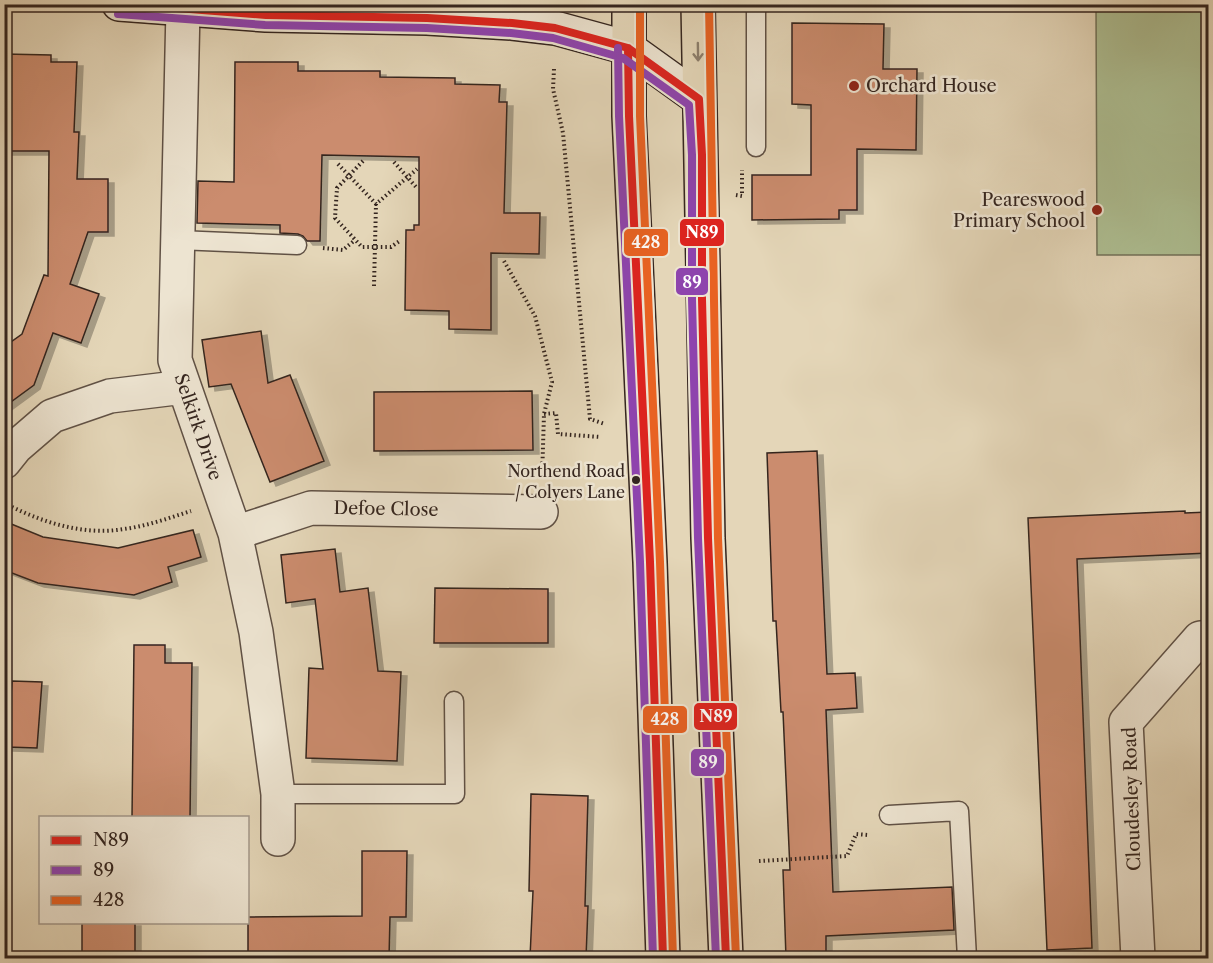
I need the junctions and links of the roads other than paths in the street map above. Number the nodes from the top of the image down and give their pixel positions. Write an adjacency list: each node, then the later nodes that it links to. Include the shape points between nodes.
1 (119, 4): 5 (street)
2 (629, 4): 6 (main road)
3 (698, 4): 7 (main road, one-way to 7)
4 (756, 8): 8 (lane)
5 (183, 9): 6 (street, via 512,23 555,28); 9 (street, Selkirk Drive)
6 (628, 48): 7 (street); 20 (main road)
7 (699, 99): 21 (main road, via 708,538)
8 (756, 147)
9 (178, 240): 10 (lane); 11 (street, Selkirk Drive, via 175,360)
10 (297, 245)
11 (184, 387): 12 (street, via 110,396 52,416); 14 (street, Selkirk Drive)
12 (4, 462)
13 (541, 512): 14 (street, Defoe Close, via 311,508)
14 (235, 533): 17 (street, Selkirk Drive, via 256,632)
15 (1209, 637): 23 (street, Cloudesley Road, via 1200,638 1126,722)
16 (454, 701): 17 (lane, via 455,794)
17 (278, 794): 19 (street, Selkirk Drive)
18 (889, 814): 22 (lane, via 959,811)
19 (278, 839)
20 (663, 958)
21 (726, 958)
22 (967, 958)
23 (1138, 958)

